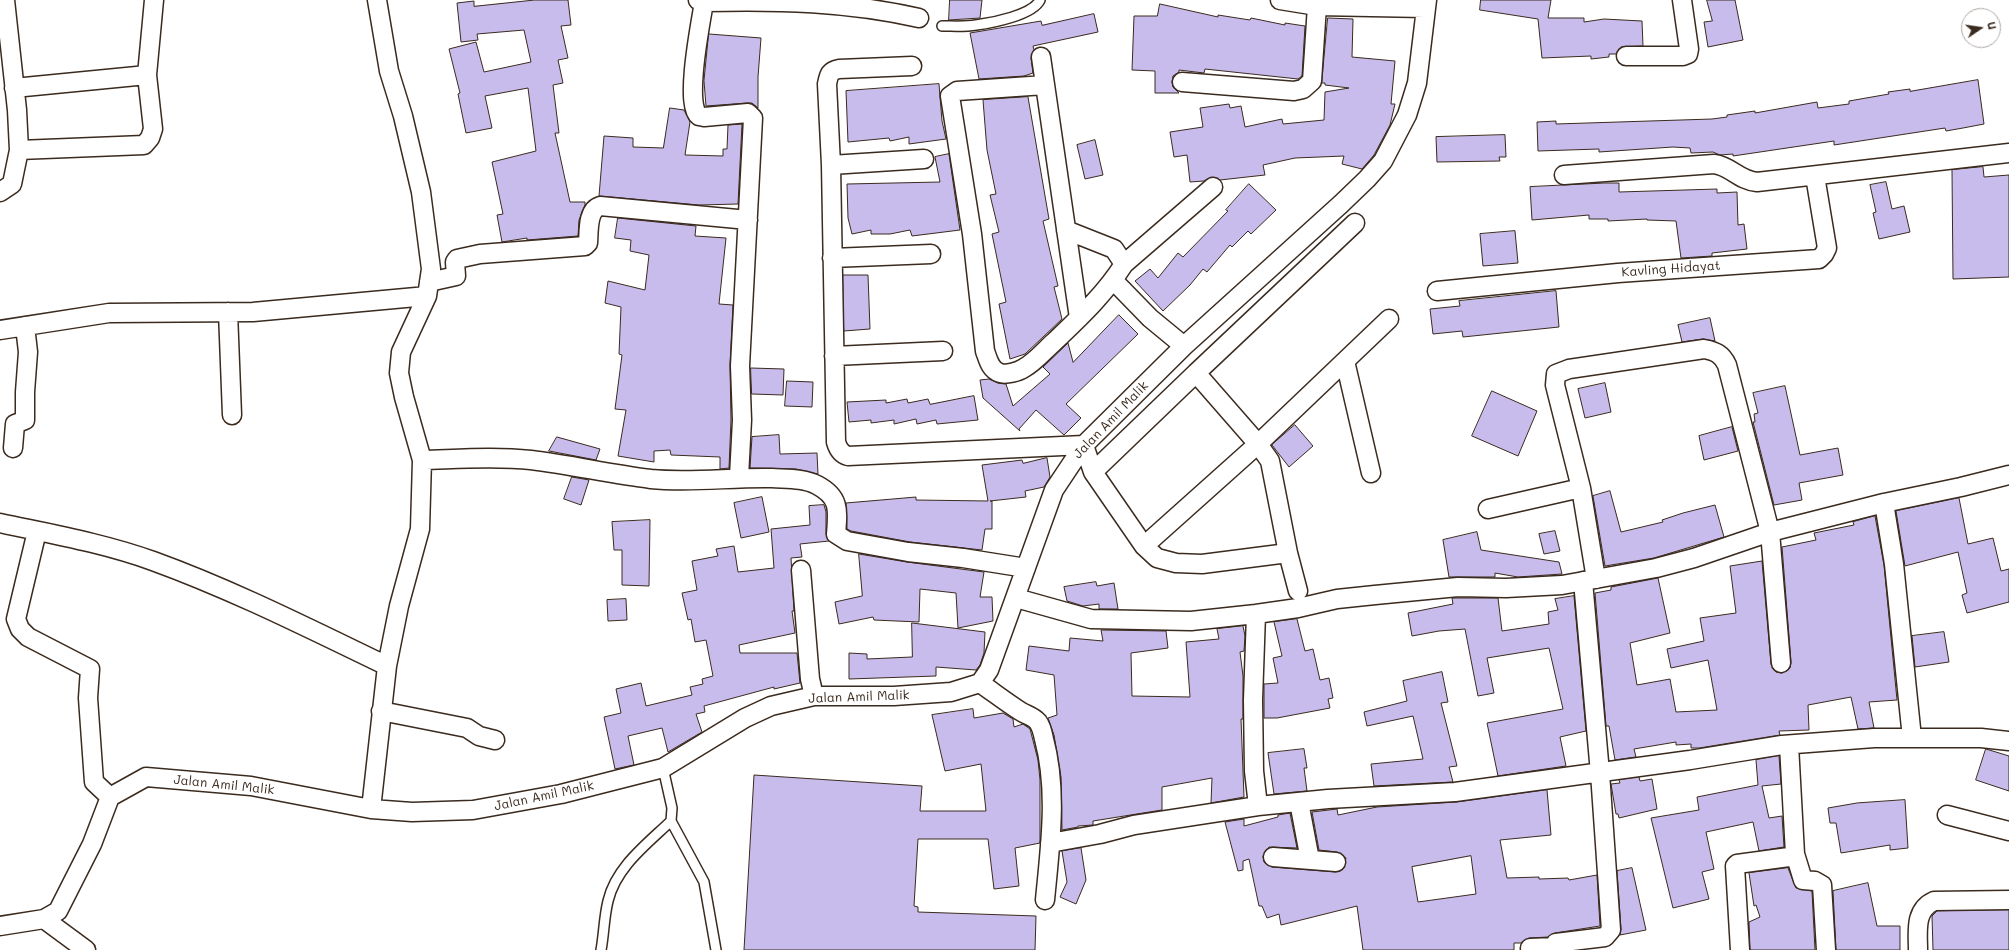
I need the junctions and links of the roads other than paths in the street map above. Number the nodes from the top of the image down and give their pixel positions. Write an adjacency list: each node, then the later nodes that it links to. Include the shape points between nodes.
1 (5, 0): 18 (street)
2 (154, 0): 15 (street)
3 (377, 0): 34 (street, via 389,71 403,116 421,192 431,269)
4 (1040, 0): 11 (lane, via 1030,11 1019,15 975,26)
5 (1280, 0): 9 (street)
6 (1682, 0): 12 (street, via 1688,54)
7 (701, 1): 10 (street, via 773,0 880,9); 27 (street, via 693,84 695,111 704,117 748,114 752,116)
8 (1426, 4): 9 (street); 41 (street, Jalan Amil Malik, via 1417,83 1407,115 1383,161 1341,204)
9 (1317, 6): 16 (street, via 1312,81 1303,89 1294,91)
10 (919, 18)
11 (942, 26)
12 (1626, 56)
13 (1041, 57): 17 (street)
14 (912, 66): 22 (street, via 839,69 829,74 826,84)
15 (147, 75): 18 (street); 19 (street, via 153,129 144,145)
16 (1182, 82)
17 (1045, 85): 29 (street); 37 (street, via 957,91 950,96 972,234 985,351 990,366 999,373 1023,369)
18 (14, 88): 19 (street)
19 (20, 150): 26 (street, via 12,184)
20 (2009, 153): 24 (street)
21 (924, 159): 22 (street)
22 (831, 165): 31 (street)
23 (1564, 175): 24 (street, via 1714,164 1724,165 1750,181)
24 (1815, 176): 35 (street, Kavling Hidayat, via 1827,248 1820,258 1618,272)
25 (1213, 187): 32 (street)
26 (0, 192)
27 (748, 220): 34 (street, via 600,206 594,208 592,213 588,244 585,246 480,254 457,259 456,276); 54 (street, via 740,366 742,420)
28 (1355, 223): 45 (street)
29 (1066, 230): 32 (street, via 1114,249); 37 (street)
30 (931, 254): 31 (street)
31 (832, 258): 43 (street)
32 (1124, 264): 33 (street)
33 (1114, 281): 37 (street); 41 (street, via 1150,318)
34 (428, 289): 36 (street, via 252,312); 50 (street, via 401,352 399,373)
35 (1437, 291)
36 (228, 312): 39 (street, via 109,313); 46 (street)
37 (1079, 318)
38 (1389, 319): 44 (street)
39 (25, 326): 40 (street); 49 (street, via 28,352 26,420 15,424)
40 (0, 330)
41 (1184, 346): 48 (street, Jalan Amil Malik)
42 (943, 352): 43 (street)
43 (834, 356): 48 (street, via 836,442 843,455)
44 (1345, 361): 47 (street); 52 (street)
45 (1196, 373): 47 (street); 51 (street)
46 (232, 415)
47 (1258, 444): 61 (street); 62 (street, via 1270,461)
48 (1084, 445): 51 (street); 63 (street, Jalan Amil Malik, via 1054,490)
49 (13, 448)
50 (422, 460): 54 (street, via 529,460 651,479); 70 (street, via 420,529)
51 (1093, 472): 61 (street)
52 (1371, 473)
53 (2009, 475): 56 (street)
54 (739, 477): 63 (street, via 795,479 817,485 833,496 838,517 836,534 847,542)
55 (1581, 488): 57 (street); 60 (street, via 1555,385 1556,374 1569,369 1712,350 1720,354 1727,365); 65 (street)
56 (1884, 502): 60 (street); 74 (street, via 1895,572)
57 (1488, 509)
58 (0, 523): 59 (street)
59 (37, 530): 70 (street, via 104,545 152,560 232,593); 80 (street, via 16,619 20,629 28,637 90,669 88,698 94,782)
60 (1770, 532): 65 (street, via 1694,558); 69 (street)
61 (1144, 546): 62 (street, via 1157,558 1176,564 1202,564)
62 (1288, 553): 66 (street)
63 (1026, 568): 67 (street, Jalan Amil Malik)
64 (801, 570): 72 (street, via 810,679)
65 (1589, 580): 68 (street, via 1562,585 1458,587 1375,595 1337,599); 79 (street)
66 (1298, 592)
67 (1016, 598): 68 (street, via 1091,619 1192,621); 71 (street, Jalan Amil Malik, via 989,670)
68 (1256, 614): 82 (street, via 1253,700 1254,772)
69 (1781, 663)
70 (387, 666): 73 (street)
71 (980, 683): 72 (street, Jalan Amil Malik, via 951,692 918,695); 87 (street, via 1039,723 1048,754 1052,790)
72 (814, 696): 78 (street, Jalan Amil Malik, via 771,706 745,718)
73 (381, 711): 75 (street, via 467,728 479,736); 83 (street)
74 (1912, 738): 76 (street, via 1981,738); 77 (street, via 1874,738)
75 (495, 740)
76 (2009, 741)
77 (1789, 745): 79 (street); 88 (street)
78 (663, 768): 83 (street, Jalan Amil Malik, via 561,794 473,810 412,812); 85 (lane, via 672,808)
79 (1600, 773): 81 (street, via 1455,792); 97 (street, via 1611,930 1604,937 1556,943)
80 (110, 797): 83 (street, Jalan Amil Malik, via 146,777 251,786); 94 (street, via 92,844 58,911)
81 (1299, 802): 82 (street); 90 (street)
82 (1258, 806): 87 (street, via 1134,825)
83 (371, 809)
84 (1947, 815): 86 (street)
85 (671, 821): 99 (lane, via 632,858 616,880 608,901); 100 (lane, via 704,882)
86 (2009, 830)
87 (1050, 843): 92 (street)
88 (1795, 854): 101 (street, via 1735,866); 102 (street, via 1803,880 1815,881 1822,886)
89 (1273, 857): 90 (street)
90 (1310, 860): 91 (street)
91 (1336, 862)
92 (1045, 900)
93 (2009, 900): 103 (street, via 1934,901 1926,904 1918,920)
94 (44, 919): 95 (street); 98 (street)
95 (0, 926)
96 (1530, 948): 97 (street)
97 (1555, 948)
98 (86, 950)
99 (601, 950)
100 (716, 950)
101 (1740, 950)
102 (1826, 950)
103 (1918, 950)

